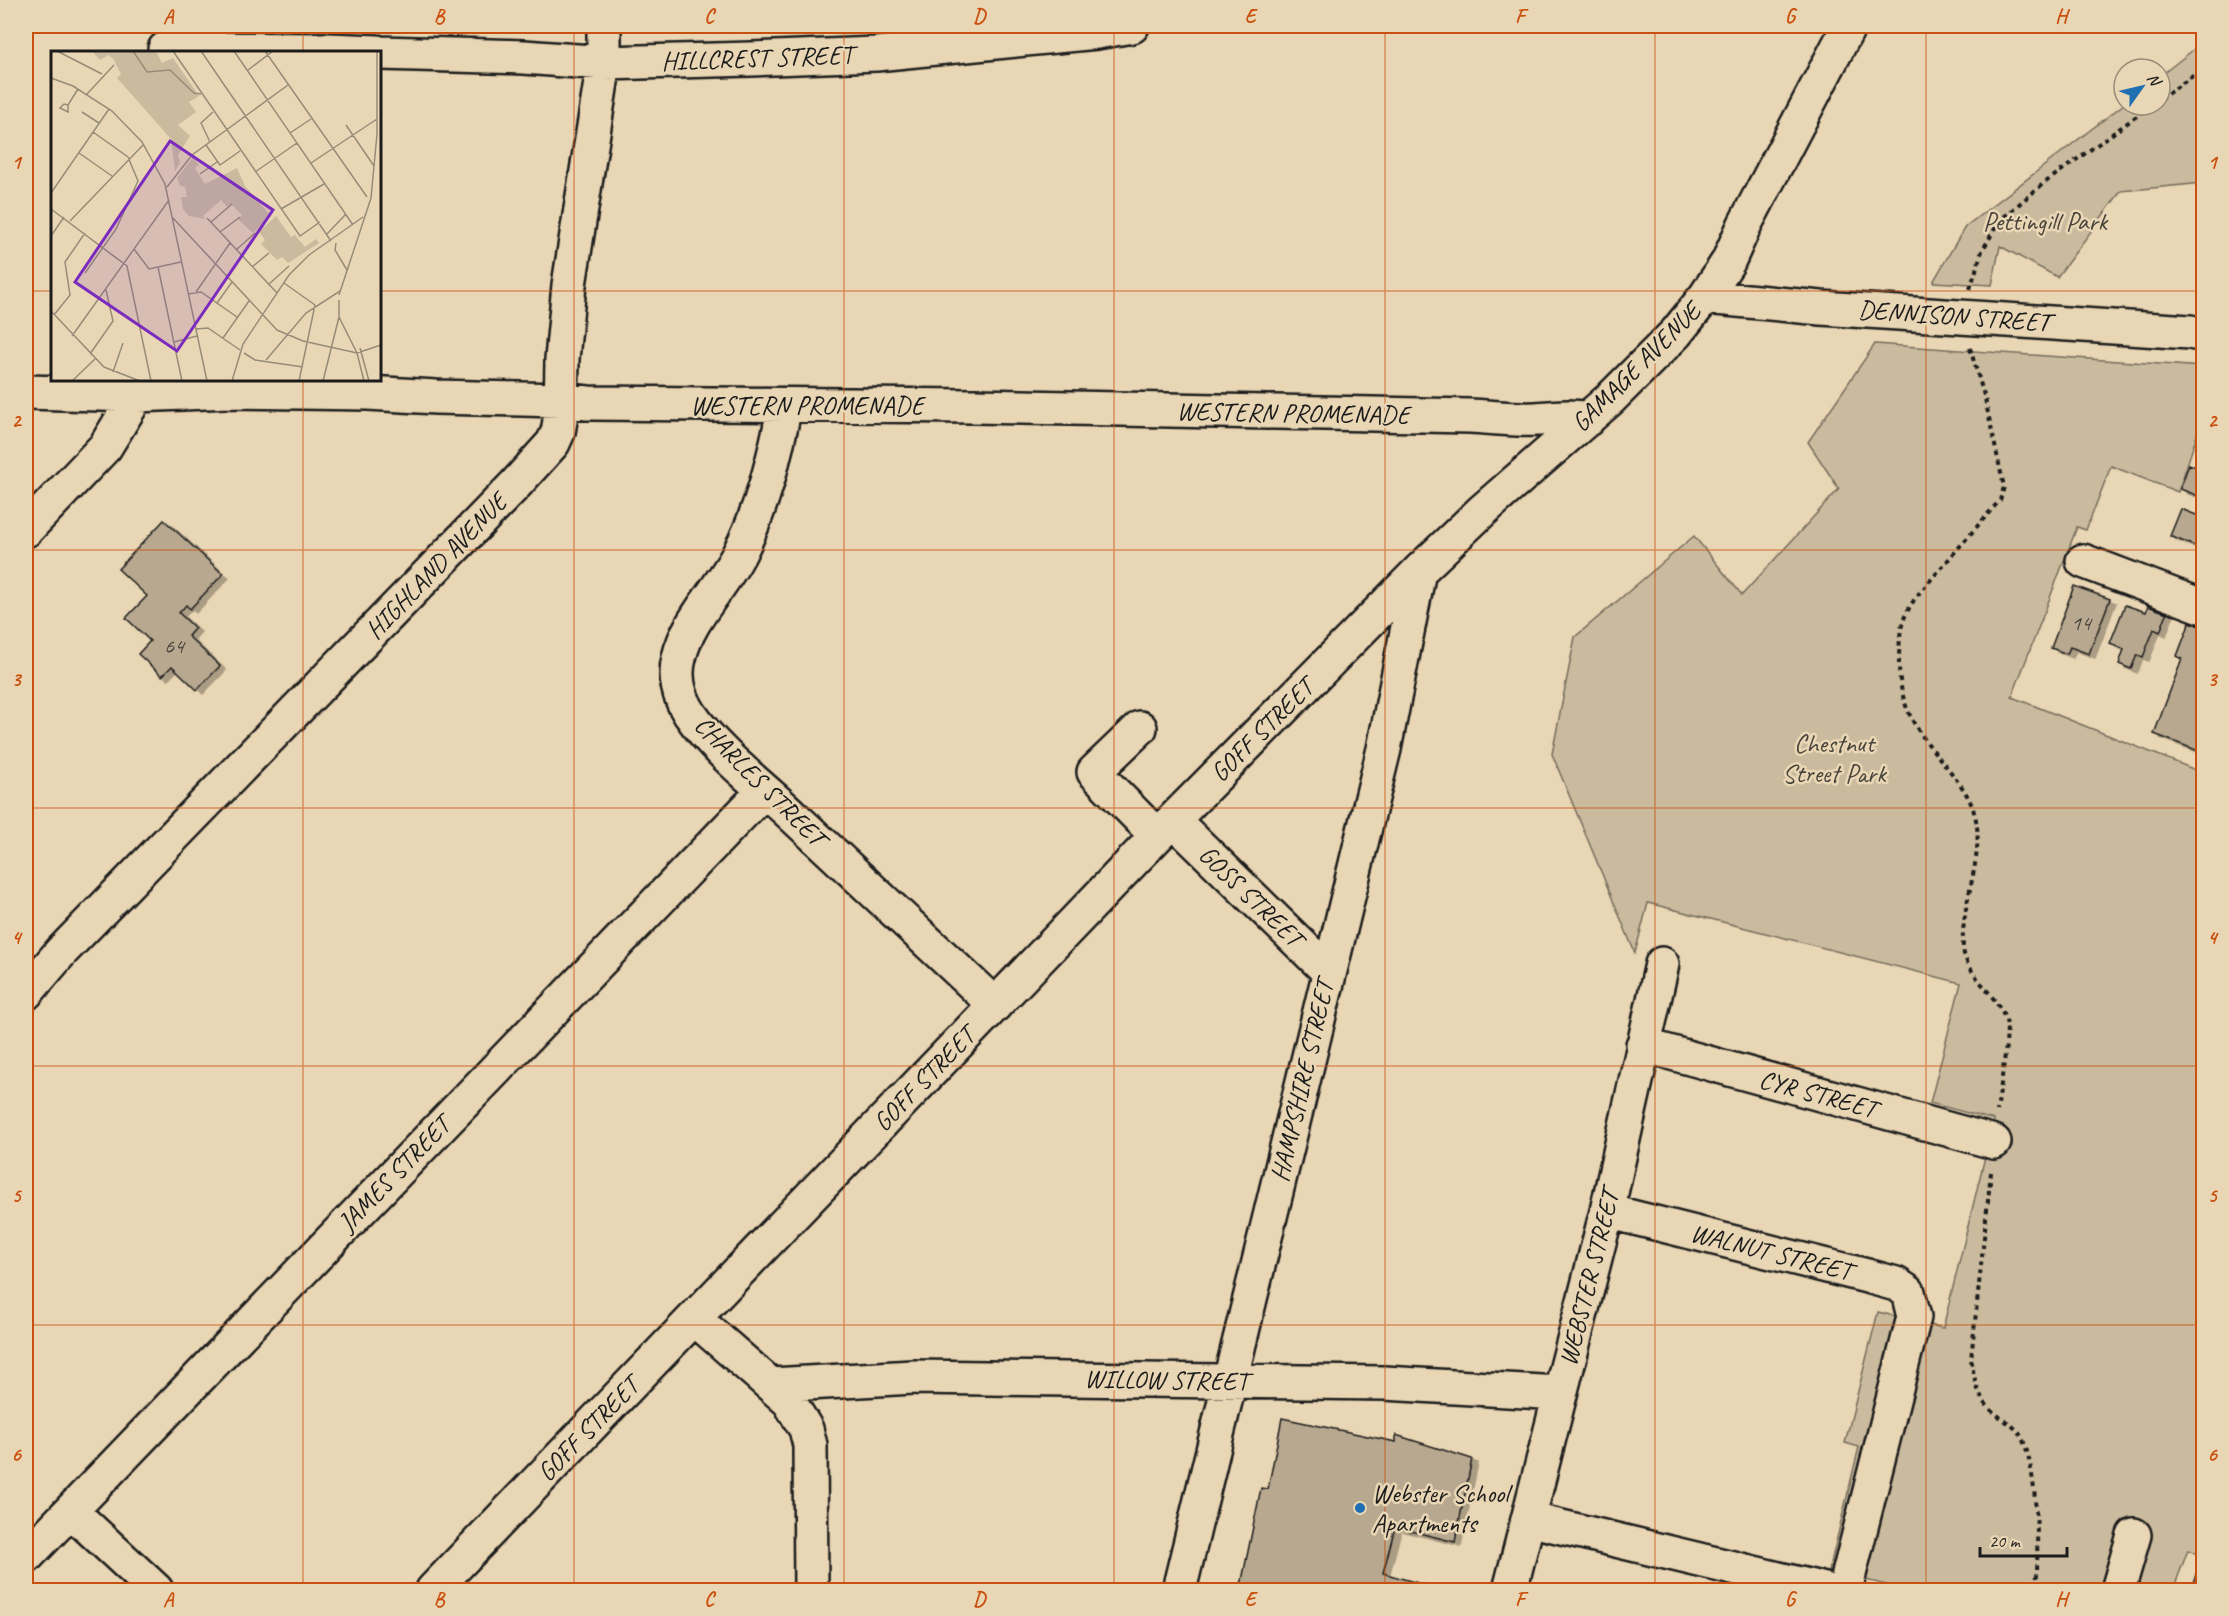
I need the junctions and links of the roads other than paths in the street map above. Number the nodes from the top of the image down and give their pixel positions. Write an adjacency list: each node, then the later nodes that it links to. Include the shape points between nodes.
1 (604, 26): 7 (street, HIGHLAND AVENUE)
2 (1132, 26): 7 (street, HILLCREST STREET, via 876,54)
3 (1849, 26): 8 (street, GAMAGE AVENUE, via 1728,262)
4 (165, 49): 5 (street, HILLCREST STREET)
5 (345, 51)
6 (381, 53): 7 (street, HILLCREST STREET)
7 (604, 63): 12 (street, HIGHLAND AVENUE, via 569,285)
8 (1705, 297): 9 (street, DENNISON STREET); 14 (street, GAMAGE AVENUE, via 1676,333)
9 (2204, 334)
10 (26, 392): 11 (street, WESTERN PROMENADE)
11 (137, 395): 12 (street, WESTERN PROMENADE, via 230,391); 15 (street, via 105,447)
12 (561, 400): 13 (street, WESTERN PROMENADE); 24 (street, HIGHLAND AVENUE, via 553,443 61,952)
13 (785, 405): 14 (street, WESTERN PROMENADE, via 1513,419 1568,415); 20 (street, CHARLES STREET, via 768,483 740,551 690,628 678,658 677,685 691,715)
14 (1588, 419): 17 (street, GAMAGE AVENUE)
15 (26, 530)
16 (2083, 561): 18 (street)
17 (1419, 571): 21 (street, GOFF STREET); 23 (street, HAMPSHIRE STREET, via 1384,749)
18 (2204, 607)
19 (1140, 728): 21 (street, GOSS STREET, via 1094,772)
20 (764, 791): 25 (street, CHARLES STREET); 33 (street, JAMES STREET)
21 (1165, 828): 23 (street, GOSS STREET); 25 (street, GOFF STREET)
22 (1662, 963): 26 (street, WEBSTER STREET)
23 (1328, 971): 30 (street, HAMPSHIRE STREET)
24 (26, 993)
25 (995, 1005): 29 (street, GOFF STREET)
26 (1643, 1046): 27 (street, CYR STREET); 28 (street, WEBSTER STREET)
27 (1994, 1142)
28 (1607, 1211): 32 (street, WEBSTER STREET); 43 (street, WALNUT STREET, via 1896,1284 1908,1292 1914,1317)
29 (695, 1319): 31 (street); 38 (street, GOFF STREET)
30 (1230, 1380): 31 (street, WILLOW STREET, via 913,1377); 32 (street, WILLOW STREET, via 1384,1383); 40 (street, HAMPSHIRE STREET)
31 (772, 1385): 39 (street, via 799,1414 810,1445)
32 (1560, 1393): 34 (street, WEBSTER STREET)
33 (71, 1511): 36 (street, JAMES STREET); 37 (street)
34 (1528, 1519): 41 (street, WEBSTER STREET); 42 (street)
35 (2134, 1535): 44 (street)
36 (26, 1557)
37 (156, 1590)
38 (433, 1590)
39 (811, 1590)
40 (1179, 1590)
41 (1510, 1590)
42 (1825, 1590)
43 (1845, 1590)
44 (2118, 1590)

